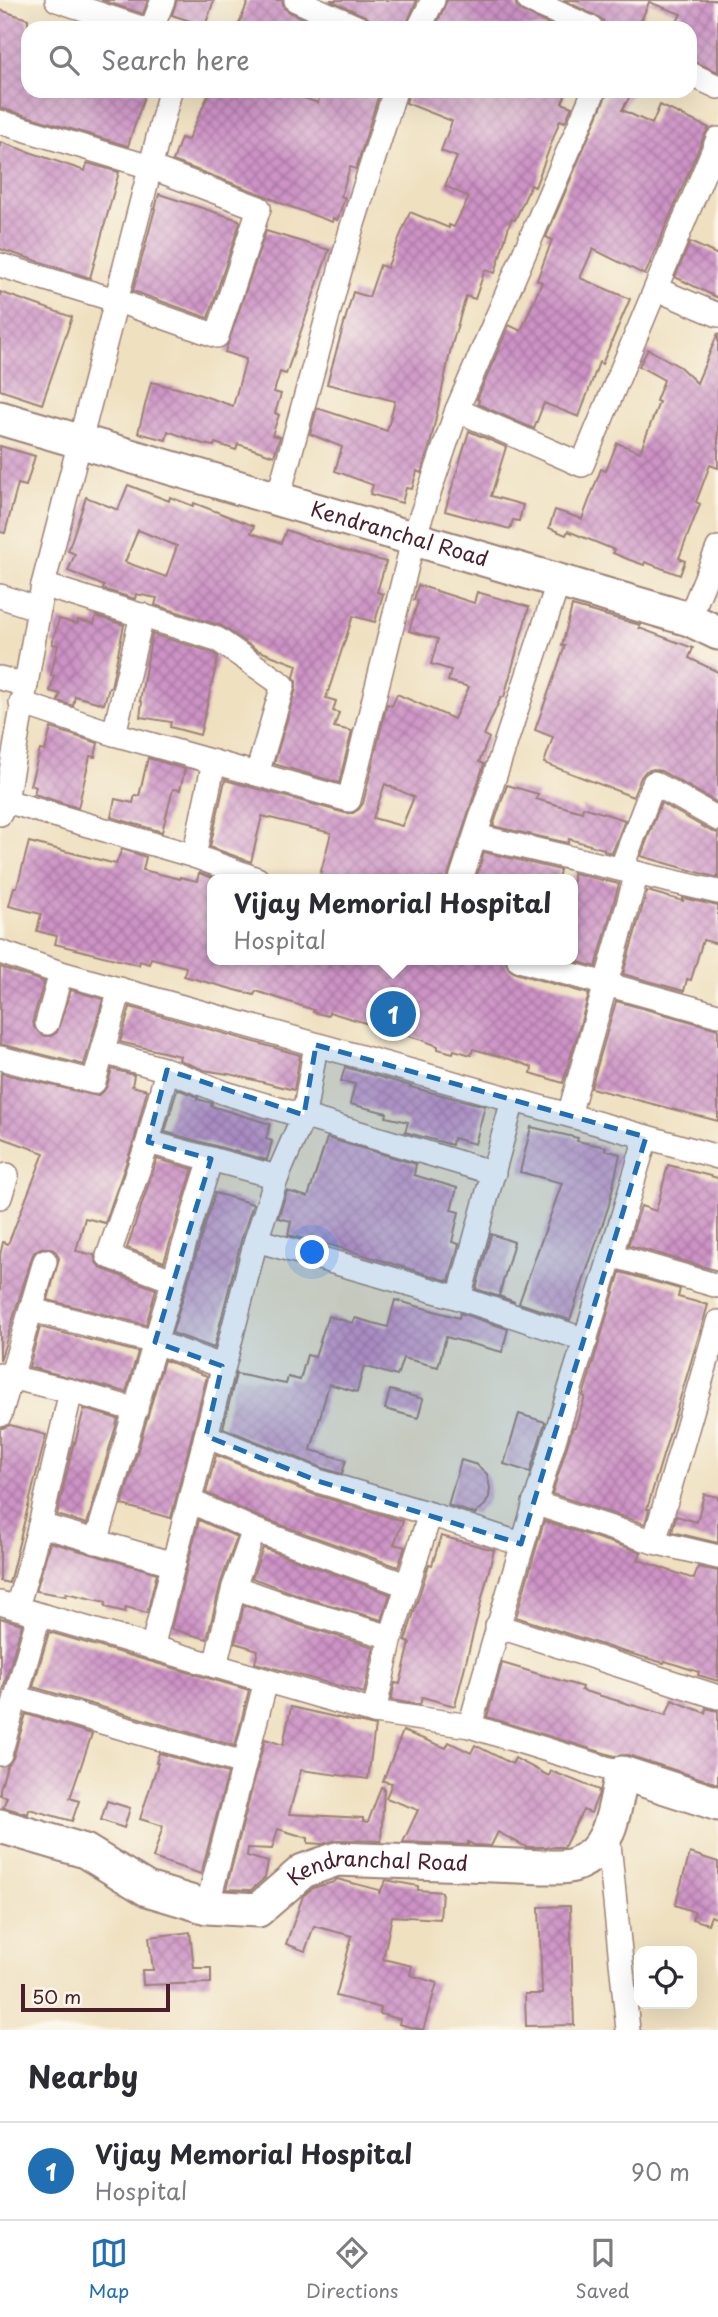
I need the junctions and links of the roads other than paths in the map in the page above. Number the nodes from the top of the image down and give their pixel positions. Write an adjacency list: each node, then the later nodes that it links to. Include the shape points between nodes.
1 (57, 0): 6 (street)
2 (163, 0): 7 (street)
3 (296, 0): 8 (street)
4 (433, 0): 9 (street)
5 (529, 0): 10 (street)
6 (120, 21)
7 (155, 21)
8 (343, 21)
9 (422, 21)
10 (576, 21)
11 (697, 77): 12 (street)
12 (718, 87)
13 (168, 98): 18 (street)
14 (393, 98): 26 (street, via 351,230)
15 (591, 98): 23 (street)
16 (0, 122): 18 (street)
17 (718, 139): 20 (street)
18 (150, 167): 21 (street); 21 (street, via 259,208 217,336)
19 (0, 265): 21 (street)
20 (656, 289): 22 (street); 23 (street, via 582,465)
21 (115, 300): 25 (street)
22 (718, 315)
23 (457, 410): 27 (street)
24 (0, 418): 25 (street, Kendranchal Road)
25 (78, 442): 26 (street, Kendranchal Road); 30 (street)
26 (278, 499): 27 (street, Kendranchal Road)
27 (414, 537): 29 (street, Kendranchal Road); 40 (street, via 349,800)
28 (718, 548): 34 (street)
29 (559, 580): 34 (street, Kendranchal Road); 43 (street)
30 (43, 585): 32 (street); 33 (street)
31 (0, 596): 32 (street)
32 (39, 609): 36 (street)
33 (142, 615): 37 (street); 40 (street, via 217,639 283,685)
34 (704, 626)
35 (0, 678): 36 (street)
36 (24, 694): 37 (street); 38 (street)
37 (114, 734): 39 (street)
38 (6, 762): 41 (street)
39 (214, 762): 40 (street); 44 (street)
40 (257, 774)
41 (3, 808): 44 (street)
42 (718, 819): 45 (street, via 654,783)
43 (476, 835): 45 (street); 47 (street)
44 (194, 856): 46 (street)
45 (629, 871): 48 (street); 52 (street)
46 (243, 874)
47 (463, 874)
48 (718, 892)
49 (0, 952): 51 (street)
50 (537, 965): 52 (street)
51 (61, 973): 53 (street); 55 (street)
52 (606, 984): 54 (street); 62 (street)
53 (120, 989): 56 (street); 57 (street)
54 (718, 1015)
55 (47, 1023)
56 (316, 1045): 60 (street); 61 (street)
57 (103, 1052): 58 (street, via 94,1082); 59 (street)
58 (0, 1058)
59 (167, 1070): 61 (street, via 225,1093); 64 (street)
60 (513, 1100): 62 (street); 67 (street)
61 (304, 1115): 67 (street); 69 (street)
62 (569, 1115): 63 (street)
63 (646, 1137): 65 (street); 72 (street)
64 (148, 1142): 66 (street); 74 (street, via 108,1256)
65 (718, 1157)
66 (211, 1159): 69 (street); 74 (street)
67 (494, 1173): 76 (street)
68 (7, 1175): 70 (street)
69 (277, 1177): 71 (street)
70 (0, 1197)
71 (256, 1240): 76 (street); 81 (street)
72 (611, 1255): 75 (street); 79 (street)
73 (45, 1261): 77 (street)
74 (172, 1280): 80 (street)
75 (718, 1286)
76 (459, 1298): 79 (street)
77 (32, 1310): 80 (street); 82 (street)
78 (718, 1322): 93 (street)
79 (586, 1340): 88 (street)
80 (155, 1342): 81 (street); 84 (street)
81 (222, 1366): 86 (street)
82 (5, 1376): 83 (street); 85 (street)
83 (71, 1391): 84 (street); 90 (street)
84 (136, 1410): 92 (street)
85 (0, 1415)
86 (206, 1436): 87 (street); 89 (street, via 318,1481)
87 (190, 1501): 91 (street); 96 (street)
88 (534, 1503): 93 (street); 94 (street)
89 (430, 1514): 94 (street); 97 (street)
90 (40, 1525): 92 (street); 99 (street)
91 (254, 1530): 97 (street); 98 (street)
92 (96, 1542): 96 (street)
93 (654, 1542): 95 (street)
94 (521, 1544): 101 (street)
95 (718, 1557)
96 (174, 1564): 103 (street)
97 (406, 1585): 102 (street)
98 (234, 1587): 102 (street); 104 (street)
99 (8, 1606): 100 (street)
100 (39, 1615): 103 (street); 106 (street)
101 (497, 1626): 107 (street); 109 (street)
102 (391, 1637): 108 (street)
103 (152, 1648): 104 (street)
104 (215, 1666): 105 (street)
105 (266, 1681): 108 (street); 111 (street)
106 (16, 1697): 110 (street); 111 (street)
107 (718, 1698)
108 (374, 1712): 109 (street)
109 (470, 1726): 112 (street)
110 (2, 1742)
111 (243, 1763): 116 (street)
112 (622, 1773): 113 (street); 115 (street, Kendranchal Road)
113 (718, 1804)
114 (0, 1826): 116 (street, Kendranchal Road, via 85,1851 147,1889)
115 (608, 1834): 116 (street, Kendranchal Road, via 590,1857 574,1866 337,1859 303,1871 258,1910); 117 (street)
116 (208, 1907)
117 (628, 2030)

